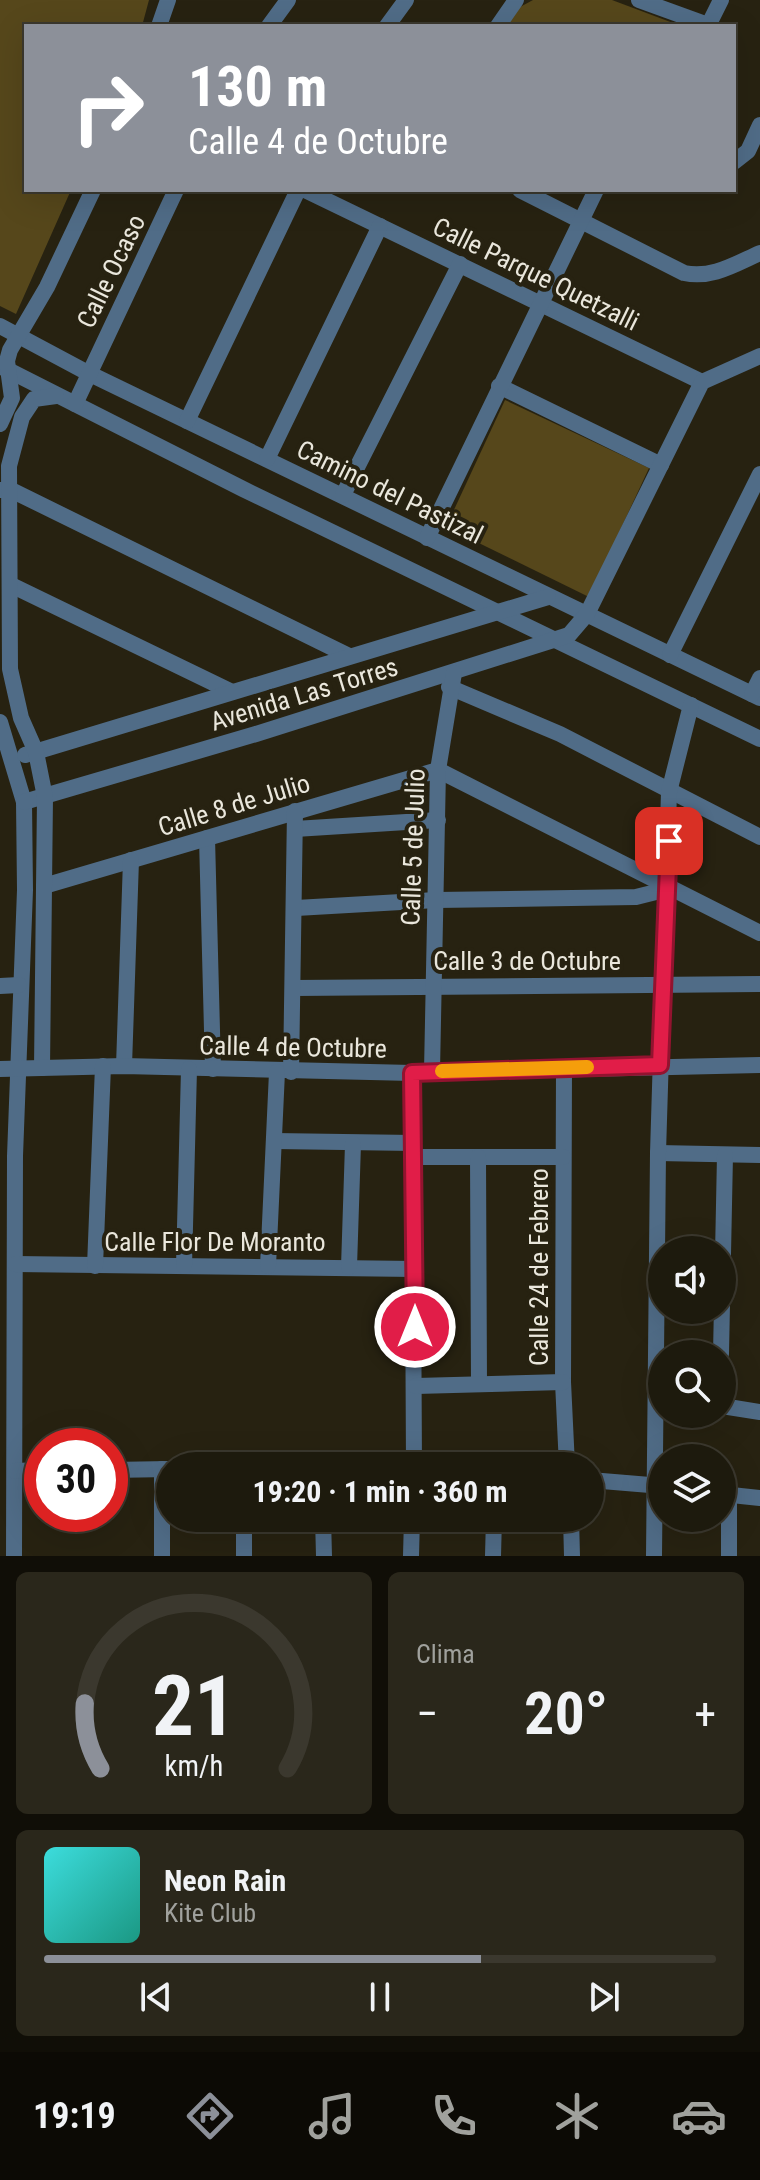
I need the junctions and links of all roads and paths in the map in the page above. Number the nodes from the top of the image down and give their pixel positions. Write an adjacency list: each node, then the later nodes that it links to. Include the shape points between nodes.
1 (168, 0): 7 (street)
2 (288, 0): 8 (street)
3 (406, 0): 9 (street)
4 (516, 0): 10 (street)
5 (639, 0): 11 (street)
6 (721, 0): 12 (street)
7 (160, 24)
8 (270, 24)
9 (393, 24)
10 (499, 24)
11 (703, 24)
12 (709, 24)
13 (760, 125): 14 (street, via 745,155)
14 (736, 161)
15 (92, 192): 27 (street)
16 (175, 192): 30 (street, Calle Ocaso)
17 (297, 192): 34 (street)
18 (309, 192): 22 (street, Calle Parque Quetzalli)
19 (524, 192): 21 (street)
20 (595, 192): 21 (street)
21 (580, 219): 23 (street, via 691,274 716,272); 25 (street)
22 (380, 226): 24 (street, Calle Parque Quetzalli); 36 (street)
23 (760, 253)
24 (460, 264): 25 (street, Calle Parque Quetzalli); 40 (street)
25 (539, 302): 31 (street, Calle Parque Quetzalli); 32 (street)
26 (0, 326): 27 (street, Camino del Pastizal)
27 (19, 335): 29 (street); 30 (street, Camino del Pastizal)
28 (760, 356): 31 (street)
29 (4, 368): 33 (street); 35 (street, via 12,398)
30 (88, 373): 33 (street, Calle Ocaso); 34 (street, Camino del Pastizal)
31 (702, 382): 37 (street)
32 (499, 386): 37 (street); 41 (street)
33 (68, 400): 39 (street, via 42,395 34,399 22,417); 44 (street)
34 (187, 421): 36 (street, Camino del Pastizal)
35 (0, 424)
36 (267, 459): 40 (street, Camino del Pastizal)
37 (661, 465): 45 (street)
38 (760, 474): 47 (street)
39 (6, 490): 42 (street); 48 (street)
40 (343, 495): 41 (street, Camino del Pastizal)
41 (427, 538): 43 (street, Camino del Pastizal)
42 (11, 585): 51 (street); 56 (street, via 10,669 21,718)
43 (548, 597): 44 (street, Avenida Las Torres); 45 (street, Camino del Pastizal)
44 (501, 612): 46 (street); 48 (street, Avenida Las Torres)
45 (587, 614): 46 (street, Avenida Las Torres, via 569,635); 47 (street, Camino del Pastizal)
46 (557, 640): 50 (street, Avenida Las Torres); 53 (street)
47 (670, 655): 52 (street, Camino del Pastizal)
48 (349, 656): 51 (street, Avenida Las Torres)
49 (760, 678): 52 (street)
50 (452, 680): 58 (street, Calle 5 de Julio); 59 (street); 60 (street, Avenida Las Torres)
51 (232, 692): 56 (street, Avenida Las Torres)
52 (756, 696)
53 (691, 705): 55 (street); 59 (street)
54 (1, 728): 57 (street)
55 (760, 739)
56 (36, 752): 57 (street, Avenida Las Torres); 60 (street)
57 (13, 759): 61 (street)
58 (438, 770): 62 (street, Calle 8 de Julio); 63 (street, Calle 5 de Julio); 69 (street)
59 (669, 792): 65 (street); 69 (street)
60 (45, 797): 61 (street, Avenida Las Torres); 68 (street)
61 (24, 802): 75 (street)
62 (295, 811): 64 (street); 66 (street, Calle 8 de Julio)
63 (438, 820): 64 (street); 70 (street, Calle 5 de Julio)
64 (295, 829): 71 (street)
65 (760, 837)
66 (207, 838): 67 (street, Calle 8 de Julio); 88 (street)
67 (131, 860): 68 (street, Calle 8 de Julio); 82 (street)
68 (44, 886): 84 (street)
69 (668, 889): 70 (street, via 636,897); 72 (street); 73 (street)
70 (436, 900): 71 (street); 76 (street, Calle 5 de Julio)
71 (296, 908): 78 (street)
72 (760, 933)
73 (664, 984): 74 (street, Calle 3 de Octubre); 76 (street, Calle 3 de Octubre); 79 (street)
74 (760, 984)
75 (19, 985): 77 (street); 83 (street)
76 (432, 985): 78 (street, Calle 3 de Octubre); 89 (street, Calle 5 de Julio)
77 (0, 986)
78 (294, 988): 90 (street)
79 (660, 1065): 80 (street, Calle 4 de Octubre); 85 (street, Calle 4 de Octubre); 95 (street)
80 (760, 1065)
81 (103, 1066): 82 (street, Calle 4 de Octubre); 84 (street, Calle 4 de Octubre); 103 (street)
82 (124, 1066): 87 (street, Calle 4 de Octubre)
83 (17, 1068): 84 (street, Calle 4 de Octubre); 86 (street, Calle 4 de Octubre); 98 (street)
84 (42, 1068)
85 (564, 1068): 89 (street, Calle 4 de Octubre); 100 (street, Calle 24 de Febrero)
86 (0, 1069)
87 (189, 1069): 88 (street, Calle 4 de Octubre); 104 (street)
88 (213, 1069): 90 (street, Calle 4 de Octubre)
89 (432, 1071): 91 (street, Calle 4 de Octubre)
90 (284, 1072): 91 (street, Calle 4 de Octubre); 92 (street)
91 (412, 1073): 94 (street)
92 (274, 1141): 93 (street); 105 (street)
93 (353, 1144): 94 (street); 106 (street)
94 (414, 1150): 99 (street); 107 (street)
95 (658, 1153): 96 (street); 109 (street)
96 (725, 1155): 97 (street); 110 (street)
97 (760, 1155)
98 (7, 1157): 101 (street)
99 (478, 1157): 100 (street); 112 (street)
100 (563, 1157): 111 (street, Calle 24 de Febrero)
101 (7, 1238): 102 (street)
102 (15, 1264): 103 (street, Calle Flor De Moranto); 108 (street)
103 (95, 1266): 104 (street, Calle Flor De Moranto)
104 (184, 1266): 105 (street, Calle Flor De Moranto)
105 (268, 1266): 106 (street, Calle Flor De Moranto)
106 (349, 1267): 107 (street, Calle Flor De Moranto)
107 (415, 1269): 113 (street)
108 (7, 1319): 114 (street)
109 (659, 1340)
110 (721, 1340)
111 (563, 1382): 112 (street); 118 (street, Calle 24 de Febrero)
112 (479, 1384): 113 (street)
113 (416, 1386): 117 (street)
114 (7, 1407): 121 (street)
115 (736, 1408): 116 (street)
116 (760, 1412)
117 (414, 1452)
118 (566, 1452)
119 (156, 1469): 120 (street)
120 (128, 1470)
121 (15, 1471): 122 (street); 125 (street)
122 (24, 1471)
123 (604, 1481): 124 (street)
124 (648, 1484)
125 (8, 1492): 136 (street)
126 (736, 1495): 127 (street)
127 (760, 1498)
128 (163, 1532): 137 (street)
129 (244, 1532): 138 (street)
130 (323, 1532): 139 (street)
131 (412, 1532): 140 (street)
132 (494, 1532): 141 (street)
133 (571, 1532): 142 (street)
134 (656, 1532): 143 (street)
135 (727, 1532): 144 (street)
136 (9, 1555)
137 (162, 1556)
138 (244, 1556)
139 (324, 1556)
140 (411, 1556)
141 (493, 1556)
142 (572, 1556)
143 (654, 1556)
144 (729, 1556)

